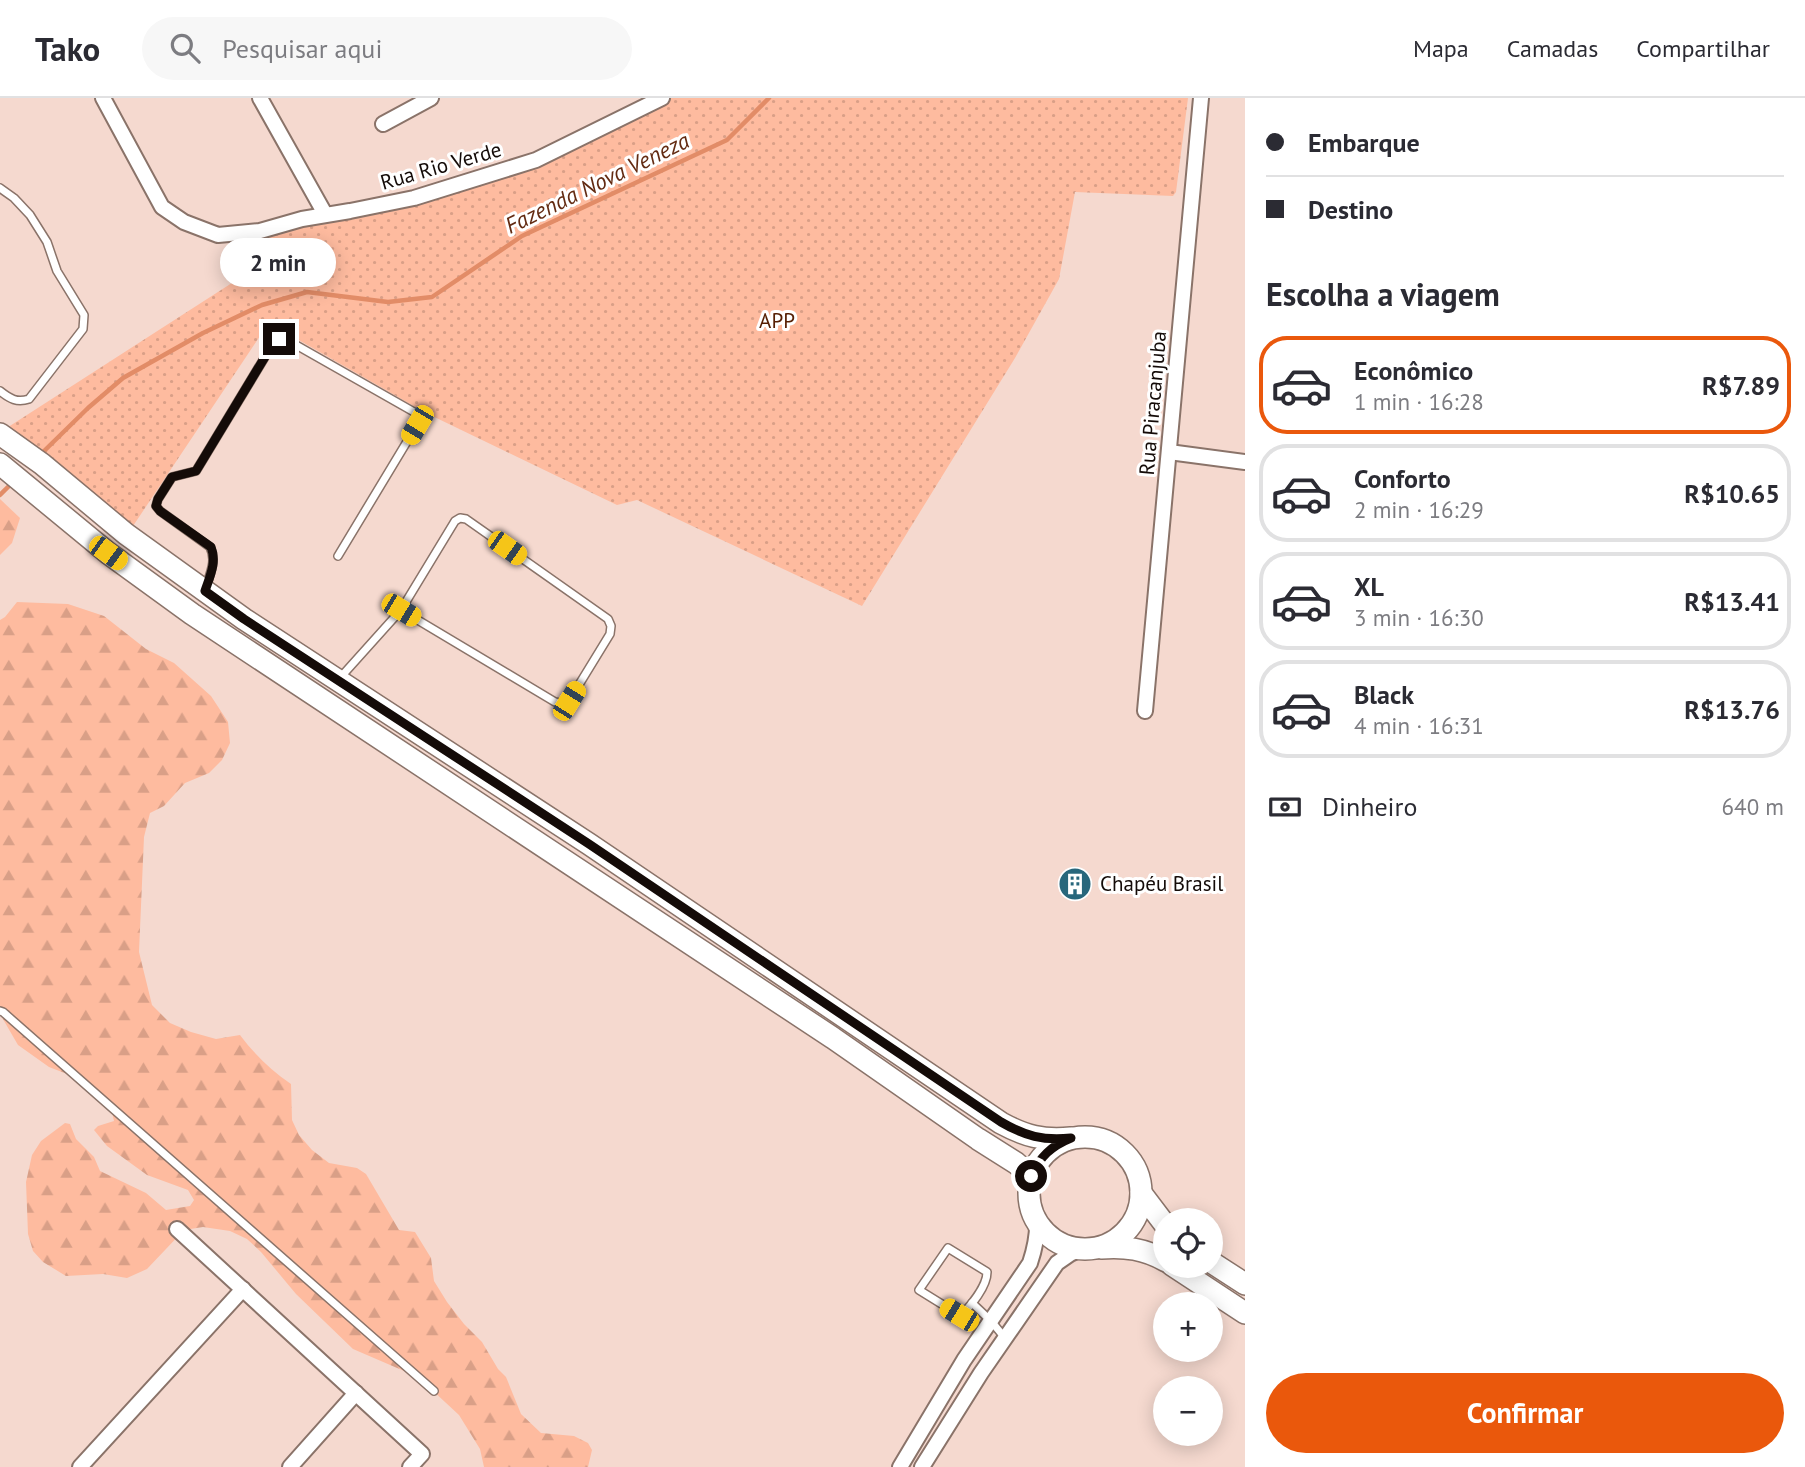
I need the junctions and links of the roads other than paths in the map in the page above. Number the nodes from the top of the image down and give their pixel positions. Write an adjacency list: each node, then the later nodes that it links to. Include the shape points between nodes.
1 (103, 98): 8 (street, Rua Rio Verde, via 162,207 184,222 218,235 260,231)
2 (260, 98): 8 (street)
3 (431, 98): 6 (street)
4 (662, 98): 8 (street, Rua Rio Verde, via 536,160 414,198)
5 (1201, 98): 11 (street, Rua Piracanjuba)
6 (383, 124)
7 (0, 188): 9 (lane, via 30,215 85,322 29,399 11,400)
8 (325, 214)
9 (0, 391)
10 (5, 437): 15 (street)
11 (1169, 452): 12 (street); 18 (street, Rua Piracanjuba)
12 (1245, 462)
13 (0, 464): 21 (street, via 108,553 192,614 833,1038)
14 (338, 556): 15 (lane, via 418,418 279,339 196,471 172,477 158,499 160,511 211,547 214,564)
15 (205, 591): 17 (street)
16 (401, 610): 16 (lane, via 460,518 608,619 611,626 564,704); 17 (lane)
17 (338, 680): 20 (street, via 1001,1122 1032,1137)
18 (1145, 711)
19 (0, 1011): 38 (lane)
20 (1071, 1138): 21 (street, via 1046,1152); 22 (street, via 1093,1137 1115,1145 1131,1161)
21 (1031, 1176): 24 (street, via 1030,1204)
22 (1141, 1193): 23 (street); 26 (street, via 1128,1229 1108,1244)
23 (1153, 1209)
24 (1037, 1219): 26 (street, via 1054,1240); 34 (street, via 1030,1263)
25 (177, 1228): 31 (street)
26 (1088, 1249): 27 (street, via 1122,1246); 35 (street, via 1057,1263)
27 (1153, 1255)
28 (1223, 1270): 30 (street)
29 (1192, 1278): 33 (street)
30 (1245, 1284)
31 (243, 1289): 39 (street); 40 (street)
32 (972, 1303): 32 (lane, via 986,1272 948,1248 919,1290 961,1316); 34 (lane)
33 (1245, 1313)
34 (991, 1321): 35 (lane); 36 (street)
35 (1005, 1339): 37 (street)
36 (964, 1360): 37 (street); 43 (street)
37 (981, 1373): 44 (street)
38 (434, 1391)
39 (356, 1393): 41 (street); 42 (street, via 422,1454)
40 (80, 1467)
41 (290, 1467)
42 (410, 1467)
43 (900, 1467)
44 (922, 1467)

